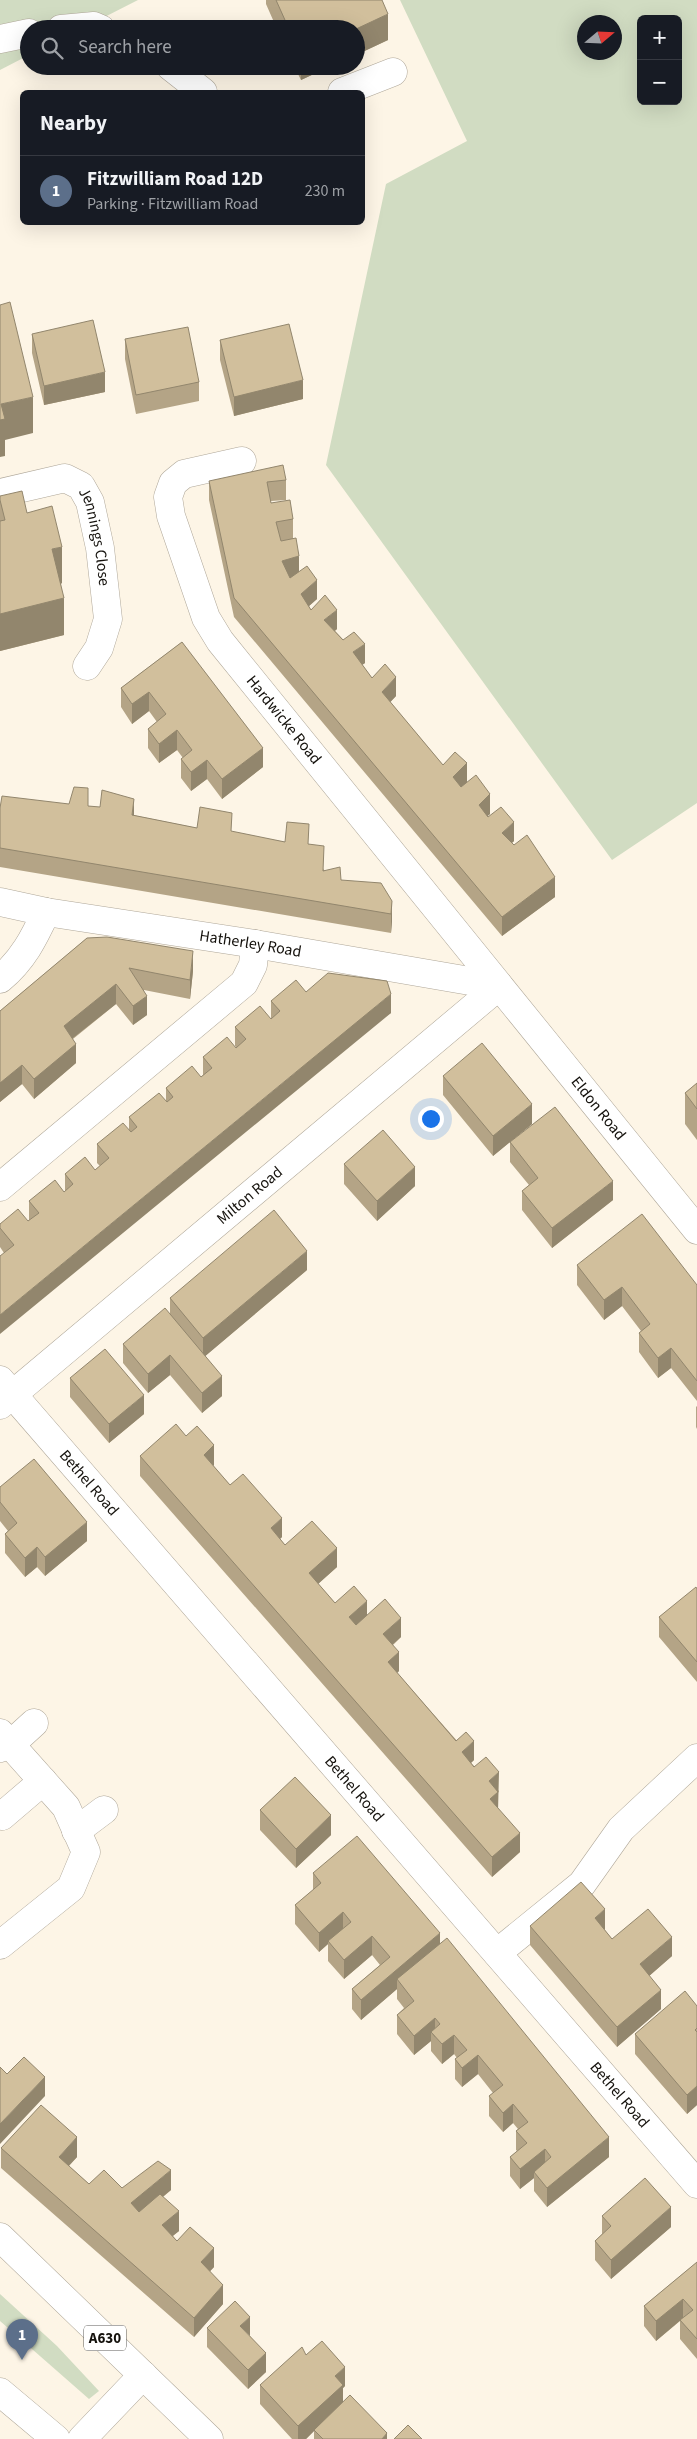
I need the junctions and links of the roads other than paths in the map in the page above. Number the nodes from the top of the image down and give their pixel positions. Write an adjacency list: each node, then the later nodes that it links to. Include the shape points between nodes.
1 (20, 35): 2 (street)
2 (0, 40)
3 (393, 72): 6 (street)
4 (181, 75): 5 (street)
5 (200, 90)
6 (347, 90)
7 (242, 461): 14 (street, Hardwicke Road, via 184,474 173,483 168,497 171,516 206,618 220,641)
8 (0, 493): 9 (street, Jennings Close, via 65,478 80,486 90,502 100,548 108,619 99,648)
9 (87, 666)
10 (0, 902): 11 (street, Hatherley Road)
11 (46, 912): 12 (street, Hatherley Road); 13 (street, via 30,947)
12 (255, 944): 14 (street, Hatherley Road); 15 (street, via 253,965 244,984)
13 (0, 979)
14 (499, 986): 16 (street, Eldon Road); 17 (street, Milton Road)
15 (0, 1187)
16 (697, 1230)
17 (4, 1393): 26 (street, Bethel Road)
18 (34, 1723): 19 (street)
19 (4, 1742): 21 (street)
20 (697, 1758): 26 (street, via 621,1829 582,1884)
21 (43, 1781): 23 (street); 24 (street, via 66,1807)
22 (104, 1810): 24 (street)
23 (2, 1816)
24 (76, 1831): 25 (street, via 86,1852 71,1888)
25 (0, 1945)
26 (497, 1954): 27 (street, Bethel Road)
27 (697, 2184)
28 (0, 2237): 29 (street, A630)
29 (143, 2375): 32 (street); 33 (street, A630)
30 (0, 2392): 31 (street)
31 (56, 2439)
32 (82, 2439)
33 (209, 2439)

